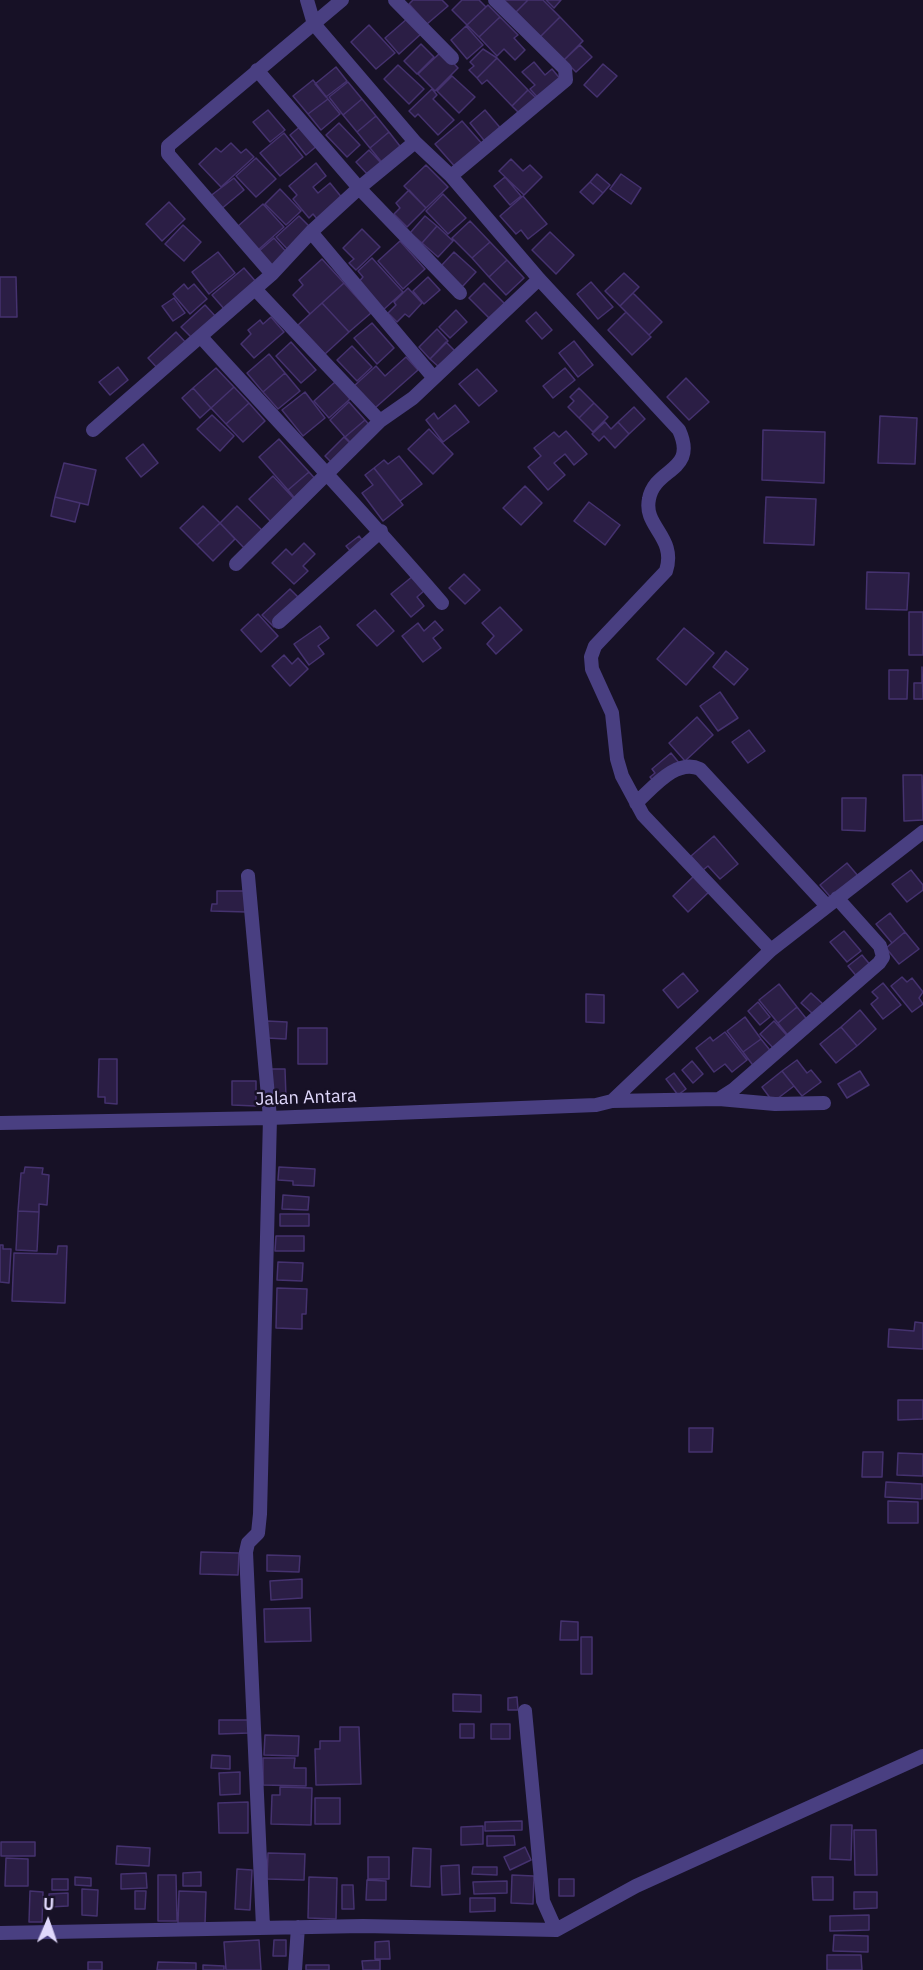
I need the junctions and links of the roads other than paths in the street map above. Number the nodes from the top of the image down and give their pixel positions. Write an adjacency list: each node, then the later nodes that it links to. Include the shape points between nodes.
1 (307, 0): 5 (street)
2 (342, 0): 5 (street)
3 (395, 0): 6 (street)
4 (495, 0): 9 (street, via 565,69 566,80)
5 (314, 24): 7 (street); 8 (street)
6 (452, 58)
7 (257, 70): 10 (street); 12 (street, via 173,139 168,154)
8 (415, 142): 9 (street); 10 (street)
9 (451, 176): 13 (street)
10 (359, 188): 11 (street); 15 (street)
11 (311, 232): 12 (street); 17 (street)
12 (272, 274): 14 (street)
13 (539, 279): 17 (street); 25 (street, via 679,430 686,446 672,472 660,480 649,496 647,514 668,546 666,571 595,646 591,657 592,669 612,712 616,759)
14 (255, 289): 16 (street); 18 (street)
15 (460, 293)
16 (201, 337): 19 (street); 20 (street)
17 (433, 377): 18 (street, via 413,398)
18 (380, 421): 20 (street)
19 (93, 430)
20 (326, 476): 21 (street); 22 (street)
21 (381, 531): 23 (street); 24 (street)
22 (237, 564)
23 (442, 603)
24 (279, 622)
25 (636, 803): 28 (street, via 674,770 692,765 700,769); 29 (street)
26 (923, 832): 28 (street)
27 (248, 876): 33 (street)
28 (832, 902): 29 (street); 30 (street, via 883,951 879,963)
29 (771, 950): 31 (street)
30 (719, 1099): 31 (street, Jalan Antara); 32 (street, Jalan Antara)
31 (612, 1101): 33 (street, Jalan Antara, via 596,1105)
32 (824, 1103)
33 (270, 1118): 34 (street, Jalan Antara); 38 (street, via 260,1514 258,1533 248,1543 246,1552)
34 (0, 1123)
35 (525, 1711): 39 (street, via 543,1901)
36 (923, 1756): 39 (street, via 636,1886)
37 (297, 1927): 38 (street); 39 (street); 41 (street)
38 (263, 1928): 40 (street)
39 (556, 1930)
40 (0, 1933)
41 (295, 1970)

